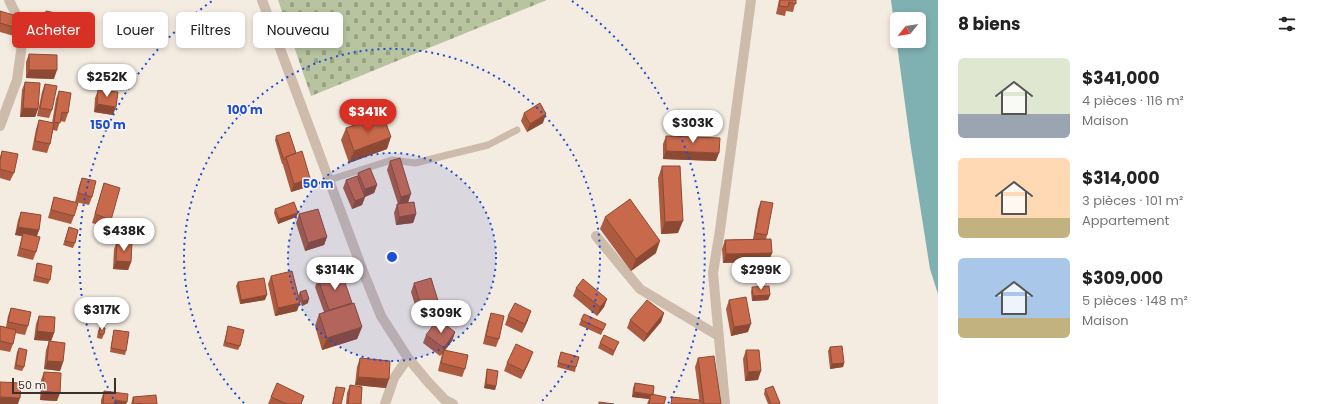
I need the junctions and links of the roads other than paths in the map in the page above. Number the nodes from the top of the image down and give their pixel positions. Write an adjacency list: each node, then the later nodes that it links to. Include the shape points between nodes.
1 (9, 0): 4 (street, via 21,25 23,37 17,80)
2 (262, 0): 6 (street)
3 (751, 0): 8 (street, via 712,273)
4 (0, 126)
5 (517, 130): 6 (lane, via 488,145 415,163 392,160)
6 (329, 180): 9 (street, via 381,316)
7 (596, 236): 8 (street, via 640,289)
8 (717, 335): 12 (street)
9 (408, 358): 10 (street, via 394,378); 11 (street, via 445,400)
10 (385, 404)
11 (453, 404)
12 (725, 404)

